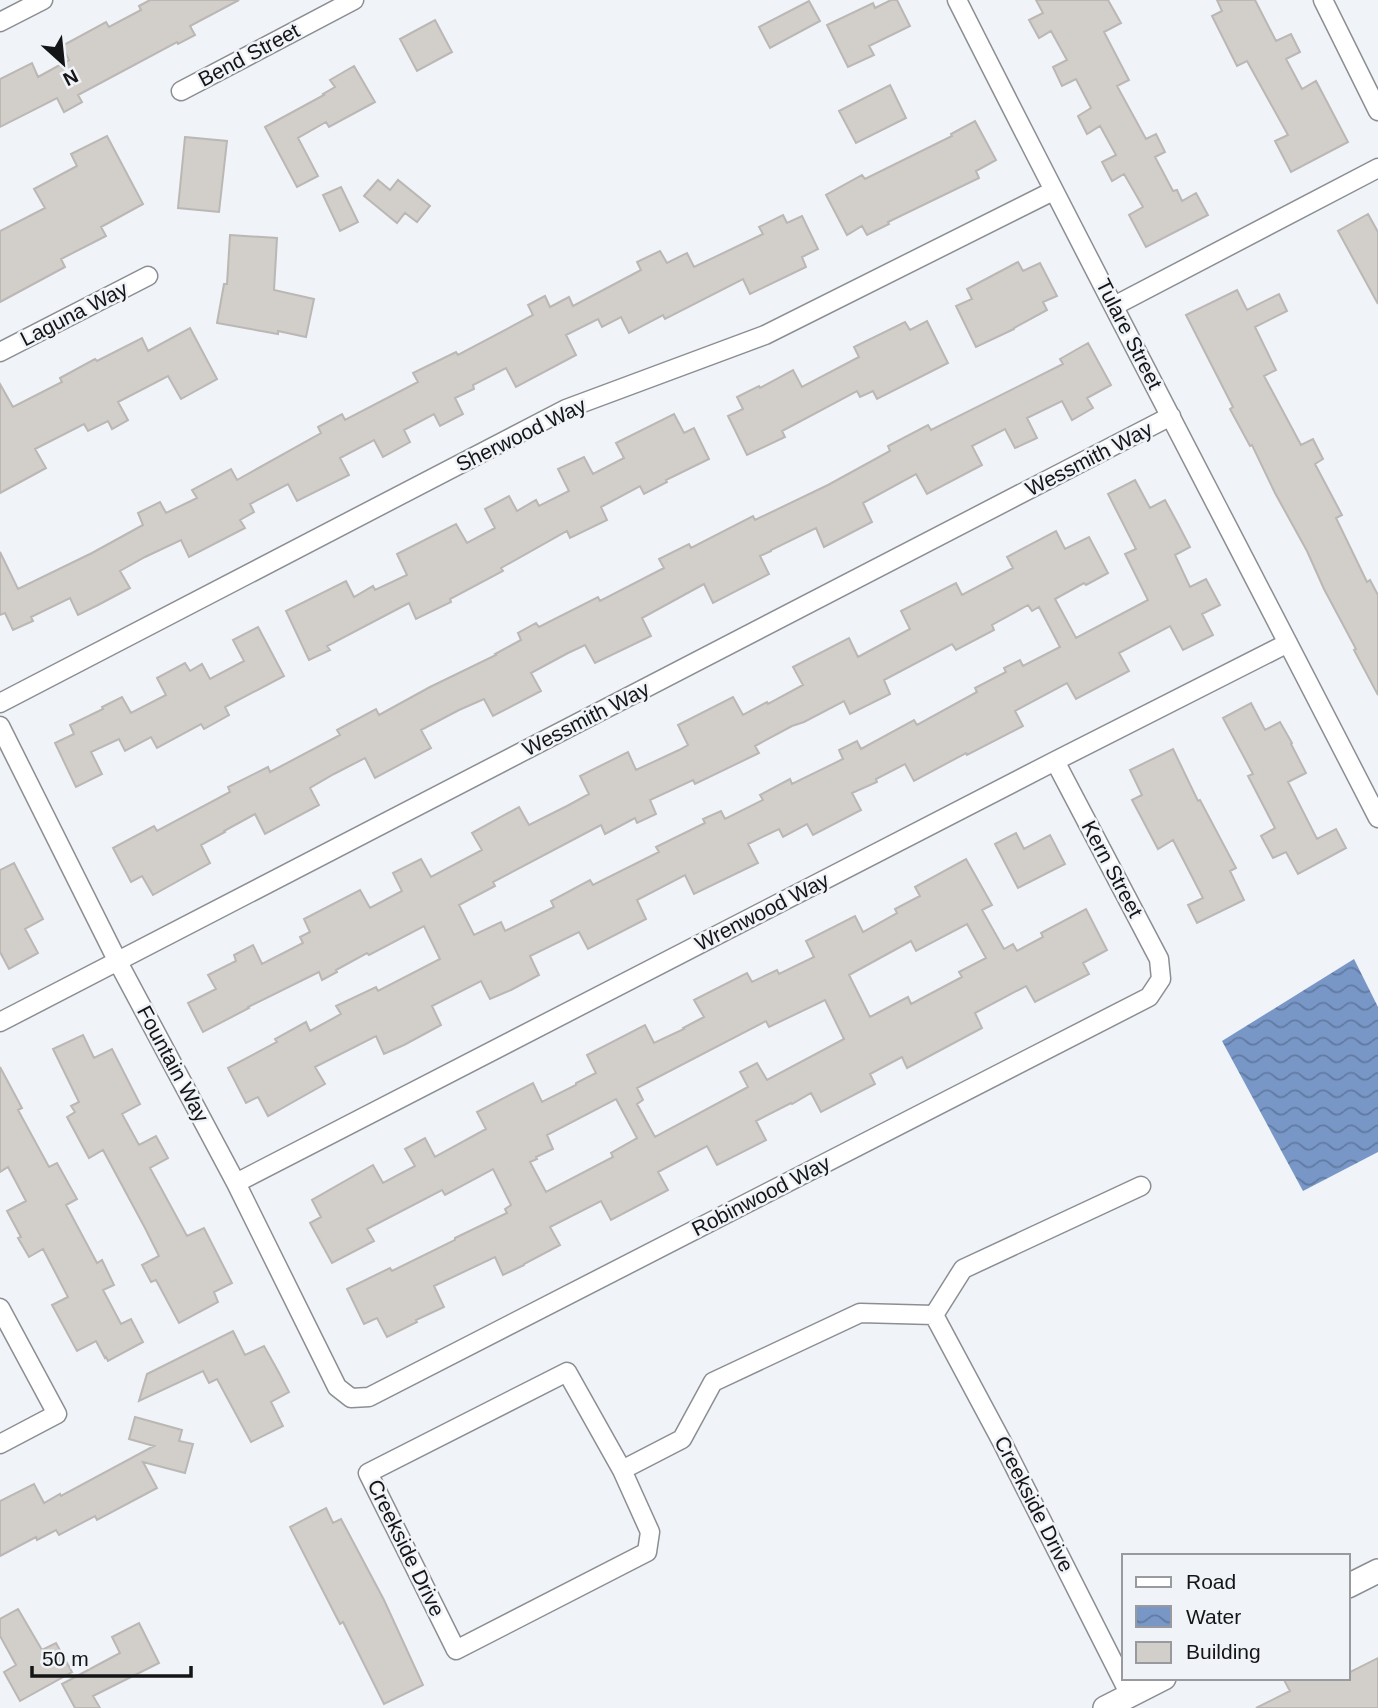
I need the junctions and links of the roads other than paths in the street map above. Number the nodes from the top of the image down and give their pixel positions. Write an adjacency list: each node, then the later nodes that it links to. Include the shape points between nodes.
1 (43, 0): 5 (street)
2 (354, 0): 6 (street, Bend Street)
3 (957, 0): 9 (street, Tulare Street)
4 (1323, 0): 7 (street)
5 (0, 22)
6 (181, 91)
7 (1378, 111)
8 (1378, 168): 11 (street)
9 (1053, 191): 11 (street, Tulare Street); 15 (street, Sherwood Way, via 765,335 566,409)
10 (148, 276): 12 (street, Laguna Way)
11 (1114, 306): 13 (street, Tulare Street)
12 (0, 352)
13 (1171, 416): 14 (street, Tulare Street); 19 (street, Wessmith Way)
14 (1288, 643): 17 (street, Wrenwood Way); 18 (street, Tulare Street)
15 (0, 703)
16 (0, 726): 19 (street, Fountain Way)
17 (1055, 761): 20 (street, Kern Street, via 1159,959); 22 (street, Wrenwood Way)
18 (1378, 818)
19 (118, 961): 21 (street, Wessmith Way); 22 (street, Fountain Way)
20 (1161, 979): 26 (street, Robinwood Way, via 1149,997 369,1397)
21 (0, 1022)
22 (236, 1183): 26 (street, Fountain Way, via 338,1387)
23 (1141, 1186): 25 (street, via 963,1269)
24 (0, 1308): 27 (street, via 57,1414)
25 (934, 1315): 28 (street, via 860,1313 713,1382 682,1438); 31 (street, Creekside Drive)
26 (351, 1398)
27 (0, 1444)
28 (622, 1470): 28 (street, Creekside Drive, via 650,1532 647,1552 456,1650 368,1473 567,1373)
29 (1378, 1571): 30 (street)
30 (1350, 1585)
31 (1122, 1679)
32 (1122, 1680): 34 (street, Creekside Drive)
33 (1160, 1680): 34 (street)
34 (1130, 1695): 35 (street)
35 (1105, 1708)

